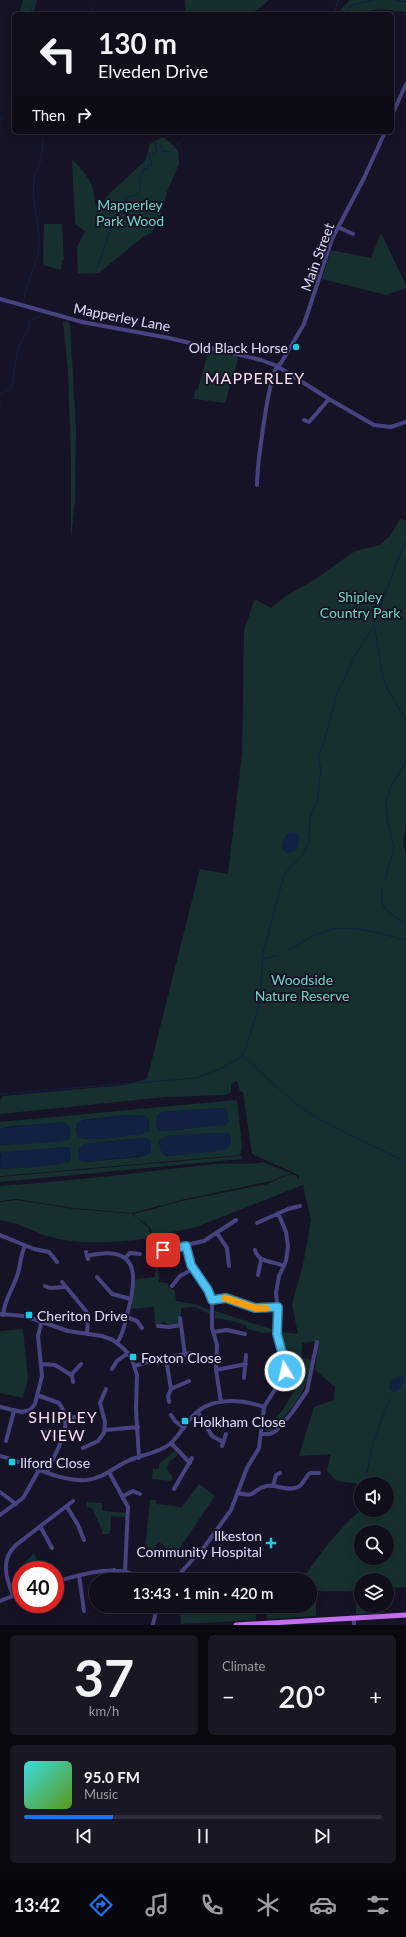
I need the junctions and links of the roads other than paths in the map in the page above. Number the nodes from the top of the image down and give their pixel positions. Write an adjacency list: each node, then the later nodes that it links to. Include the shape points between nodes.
1 (406, 84): 2 (street)
2 (394, 111)
3 (384, 134): 4 (street, Main Street)
4 (338, 227): 5 (street); 7 (street, Main Street, via 304,324)
5 (354, 234)
6 (0, 299): 7 (street, Mapperley Lane, via 82,322 170,338 240,354)
7 (277, 366): 8 (street, Mapperley Lane); 11 (street, Main Street, via 271,383)
8 (328, 399): 9 (street, via 309,422); 10 (street, Mapperley Lane, via 374,425 391,427)
9 (304, 420)
10 (406, 422)
11 (256, 486)
12 (300, 1206): 13 (street)
13 (278, 1213): 15 (street); 28 (street, via 288,1241)
14 (236, 1220): 16 (street, via 229,1221)
15 (257, 1223)
16 (217, 1233): 19 (street, via 204,1242); 27 (street, via 227,1248)
17 (0, 1235): 18 (street)
18 (26, 1246): 26 (street, via 52,1252); 33 (street)
19 (186, 1246): 20 (street); 29 (street)
20 (163, 1250)
21 (255, 1250): 25 (street)
22 (140, 1254): 24 (street, via 130,1253)
23 (87, 1256): 24 (street, via 109,1252)
24 (125, 1258): 38 (street, via 134,1274)
25 (262, 1260): 28 (street); 30 (street)
26 (57, 1262)
27 (229, 1266)
28 (284, 1266): 40 (street, via 277,1285)
29 (193, 1269): 36 (street, via 180,1276); 39 (street)
30 (258, 1275)
31 (97, 1277): 38 (street, via 105,1283 112,1294)
32 (9, 1278): 33 (street)
33 (15, 1280): 41 (street, via 6,1297)
34 (62, 1282): 37 (street)
35 (45, 1286): 37 (street)
36 (172, 1286)
37 (65, 1287): 49 (street, via 86,1311)
38 (131, 1299): 42 (street)
39 (212, 1300): 40 (street, via 226,1298 255,1308); 48 (street)
40 (278, 1307): 74 (street, via 277,1334 285,1371 281,1383)
41 (2, 1315): 44 (street)
42 (126, 1317): 47 (street, via 137,1322); 52 (street)
43 (180, 1318): 45 (street)
44 (42, 1320): 49 (street, via 68,1331); 58 (street, via 38,1336)
45 (181, 1325): 46 (street); 55 (street)
46 (162, 1326)
47 (142, 1328)
48 (213, 1332): 50 (street, via 227,1330); 63 (street, via 217,1345)
49 (87, 1333): 52 (street)
50 (245, 1334)
51 (317, 1342): 85 (street, via 309,1387 303,1398 276,1431)
52 (117, 1343): 53 (street)
53 (128, 1353): 61 (street); 62 (street, via 117,1361)
54 (191, 1353): 55 (street)
55 (185, 1355): 57 (street)
56 (246, 1355): 60 (street)
57 (166, 1359): 61 (street); 69 (street)
58 (42, 1364): 64 (street, via 55,1365); 70 (street)
59 (81, 1364): 64 (street)
60 (246, 1364): 63 (street); 65 (street)
61 (136, 1366): 80 (street)
62 (112, 1369)
63 (216, 1370): 72 (street)
64 (72, 1375): 67 (street)
65 (244, 1378)
66 (189, 1381): 69 (street)
67 (73, 1382)
68 (106, 1389): 82 (street, via 98,1398)
69 (171, 1389): 71 (street, via 168,1396)
70 (37, 1395): 75 (street, via 34,1405 28,1411); 79 (street, via 59,1402)
71 (170, 1402)
72 (221, 1402): 74 (street, via 241,1400); 76 (street)
73 (0, 1407): 75 (street)
74 (264, 1407): 85 (street)
75 (14, 1411): 87 (street, via 10,1435)
76 (198, 1412): 81 (street); 84 (street, via 212,1436 222,1444)
77 (171, 1414): 81 (street)
78 (82, 1415): 79 (street)
79 (65, 1418): 86 (street)
80 (138, 1428): 82 (street); 91 (street)
81 (184, 1428): 88 (street)
82 (105, 1430): 89 (street, via 94,1446)
83 (43, 1433): 86 (street)
84 (226, 1434)
85 (261, 1434): 103 (street, via 259,1448 247,1468)
86 (63, 1439): 96 (street)
87 (6, 1441)
88 (171, 1443): 91 (street, via 161,1450); 93 (street)
89 (82, 1448)
90 (0, 1456): 94 (street)
91 (139, 1458): 95 (street, via 127,1461)
92 (192, 1458): 93 (street)
93 (190, 1463): 100 (street, via 175,1481)
94 (39, 1470): 96 (street); 106 (street, via 28,1491)
95 (110, 1472): 96 (street, via 86,1480); 104 (street)
96 (47, 1473)
97 (280, 1473): 99 (street, via 276,1475)
98 (319, 1473): 99 (street, via 311,1471 298,1487)
99 (274, 1486): 103 (street, via 264,1487 250,1495)
100 (174, 1489)
101 (0, 1490): 106 (street)
102 (138, 1491): 104 (street)
103 (238, 1492): 115 (street, via 231,1510 215,1534)
104 (124, 1496): 113 (street, via 128,1510)
105 (74, 1501): 107 (street)
106 (16, 1504): 108 (street)
107 (66, 1507): 109 (street); 110 (street, via 84,1532)
108 (0, 1516)
109 (40, 1526): 111 (street); 118 (street, via 16,1545 7,1556 5,1570)
110 (84, 1540)
111 (52, 1548)
112 (114, 1570): 113 (street); 116 (street)
113 (125, 1572): 114 (street)
114 (128, 1573)
115 (180, 1573)
116 (79, 1575): 117 (street); 121 (street)
117 (64, 1579)
118 (12, 1593)
119 (12, 1596): 120 (street)
120 (0, 1601)
121 (83, 1602): 122 (street); 123 (street)
122 (77, 1603)
123 (84, 1611)
124 (156, 1613): 127 (street)
125 (406, 1615): 126 (main road)
126 (354, 1618): 128 (main road); 129 (street)
127 (153, 1625)
128 (236, 1625)
129 (354, 1625)

